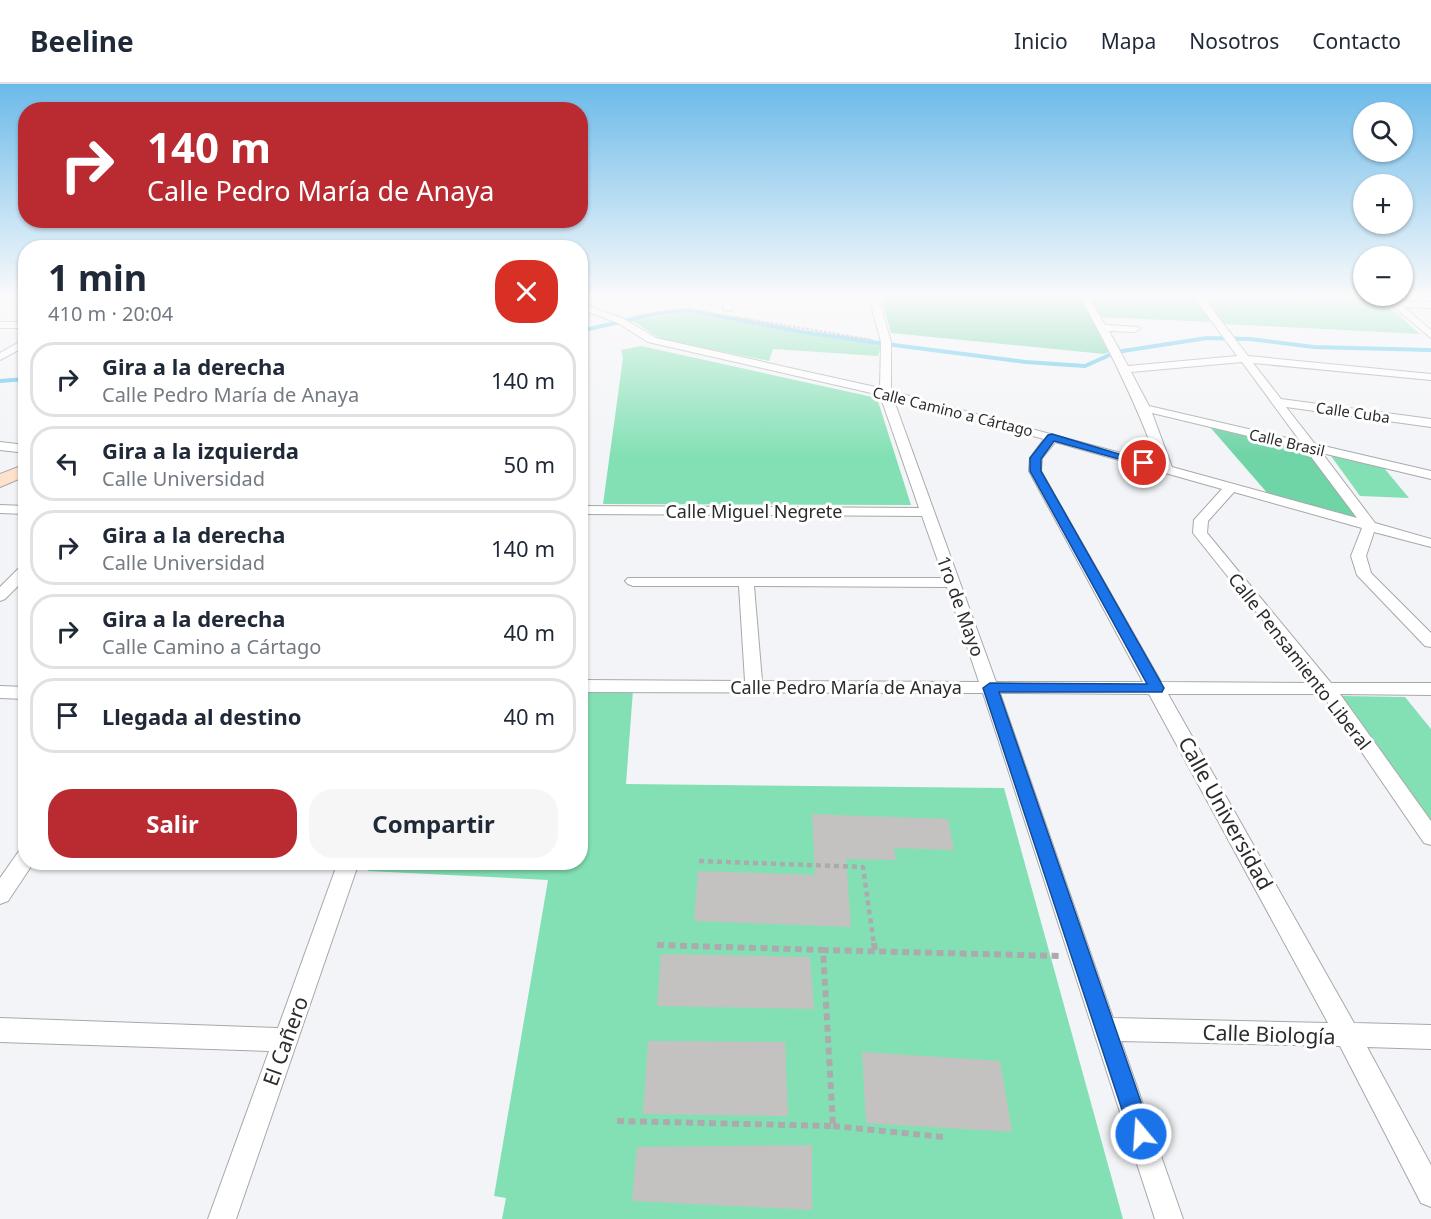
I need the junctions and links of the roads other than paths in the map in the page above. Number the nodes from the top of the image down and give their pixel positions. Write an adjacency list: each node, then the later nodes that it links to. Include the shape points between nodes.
1 (692, 350): 8 (street, Calle Camino a Cártago)
2 (886, 350): 8 (street, 1ro de Mayo)
3 (1114, 350): 6 (street)
4 (1236, 350): 5 (street)
5 (1242, 359): 6 (street); 7 (street); 9 (street)
6 (1125, 369): 10 (street)
7 (1431, 377)
8 (885, 393): 12 (street, Calle Camino a Cártago); 24 (street, 1ro de Mayo)
9 (1275, 402): 11 (street, Calle Cuba); 15 (street)
10 (1144, 408): 15 (street, Calle Brasil); 16 (street)
11 (1431, 423)
12 (1052, 437): 16 (street, Calle Camino a Cártago); 36 (street, Calle Universidad, via 1036,458 1035,471)
13 (0, 446): 14 (street)
14 (18, 448)
15 (1310, 448): 18 (street, Calle Brasil); 25 (street)
16 (1167, 469): 20 (street, Calle Camino a Cártago)
17 (18, 473): 19 (main road)
18 (1431, 475)
19 (0, 481)
20 (1231, 487): 25 (street, Calle Camino a Cártago); 37 (street, Calle Pensamiento Liberal, via 1201,520 1200,533)
21 (0, 509): 22 (street)
22 (18, 510)
23 (588, 510): 24 (street, Calle Miguel Negrete)
24 (928, 512): 30 (street, 1ro de Mayo)
25 (1370, 526): 26 (street, Calle Camino a Cártago); 32 (street, via 1357,562 1364,575)
26 (1431, 543)
27 (18, 577): 31 (street)
28 (633, 581): 29 (street)
29 (746, 582): 30 (street); 34 (street)
30 (952, 583): 35 (street, 1ro de Mayo)
31 (0, 596)
32 (1431, 642)
33 (588, 686): 34 (street, Calle Pedro María de Anaya)
34 (754, 687): 35 (street, Calle Pedro María de Anaya)
35 (990, 688): 36 (street, Calle Pedro María de Anaya); 45 (street, 1ro de Mayo)
36 (1157, 688): 37 (street, Calle Pedro María de Anaya); 47 (street, Calle Universidad)
37 (1327, 689): 38 (street, Calle Pedro María de Anaya); 41 (street, Calle Pensamiento Liberal)
38 (1431, 689)
39 (0, 692): 40 (street)
40 (18, 693)
41 (1431, 837)
42 (18, 869): 44 (street)
43 (346, 870): 49 (street, El Cañero)
44 (0, 895)
45 (1106, 1029): 47 (street, Calle Biología); 52 (street, 1ro de Mayo)
46 (0, 1030): 49 (street)
47 (1348, 1036): 48 (street, Calle Biología); 50 (street, Calle Universidad)
48 (1431, 1037)
49 (285, 1040): 51 (street, El Cañero)
50 (1431, 1192)
51 (222, 1219)
52 (1169, 1219)

